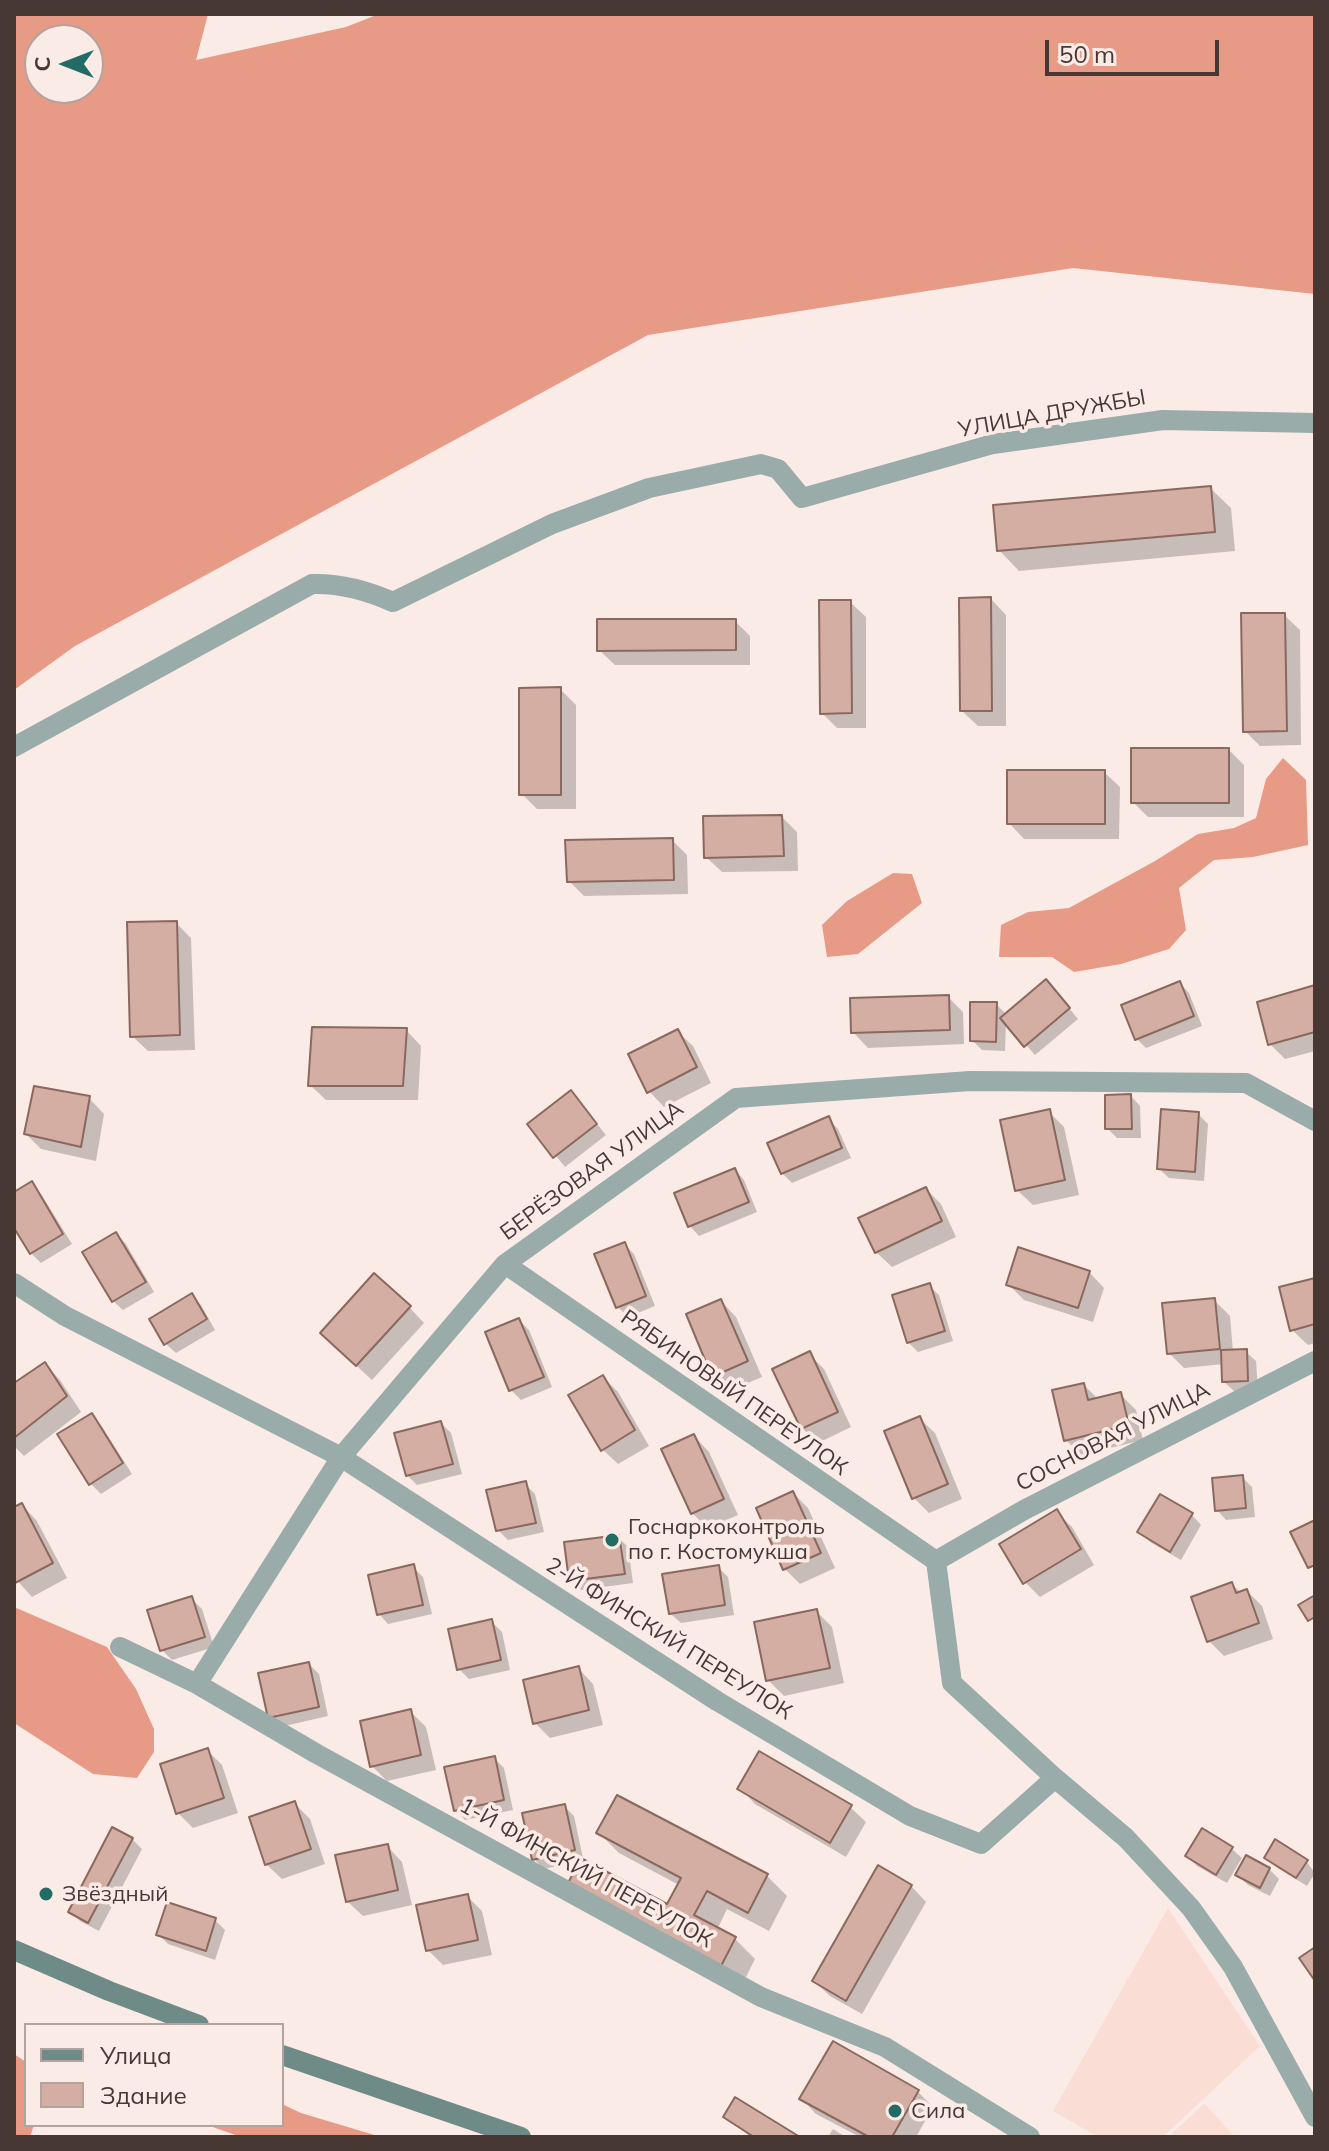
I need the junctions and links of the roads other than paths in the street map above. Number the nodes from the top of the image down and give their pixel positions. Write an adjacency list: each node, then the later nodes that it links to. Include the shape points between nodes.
1 (1315, 423): 2 (street, УЛИЦА ДРУЖБЫ, via 1163,420 993,444 802,498 778,469 761,464 649,488 552,524 393,602 367,590 312,584)
2 (14, 747)
3 (1315, 1121): 4 (street, БЕРЁЗОВАЯ УЛИЦА, via 1246,1083 970,1081 736,1098)
4 (505, 1264): 7 (street, БЕРЁЗОВАЯ УЛИЦА); 8 (street, РЯБИНОВЫЙ ПЕРЕУЛОК)
5 (14, 1283): 7 (street, via 65,1316)
6 (1315, 1361): 8 (street, СОСНОВАЯ УЛИЦА, via 1024,1510)
7 (341, 1457): 10 (street, БЕРЁЗОВАЯ УЛИЦА); 11 (street, 2-Й ФИНСКИЙ ПЕРЕУЛОК, via 717,1701 910,1816 981,1844)
8 (936, 1561): 11 (street, via 952,1683)
9 (120, 1647): 10 (street, 1-Й ФИНСКИЙ ПЕРЕУЛОК)
10 (197, 1684): 17 (street, 1-Й ФИНСКИЙ ПЕРЕУЛОК, via 761,1997 885,2047)
11 (1055, 1778): 15 (street, via 1126,1838 1191,1908 1233,1967)
12 (14, 1950): 13 (main road)
13 (194, 2023)
14 (284, 2056): 16 (main road)
15 (1315, 2117)
16 (521, 2137)
17 (1030, 2137)

